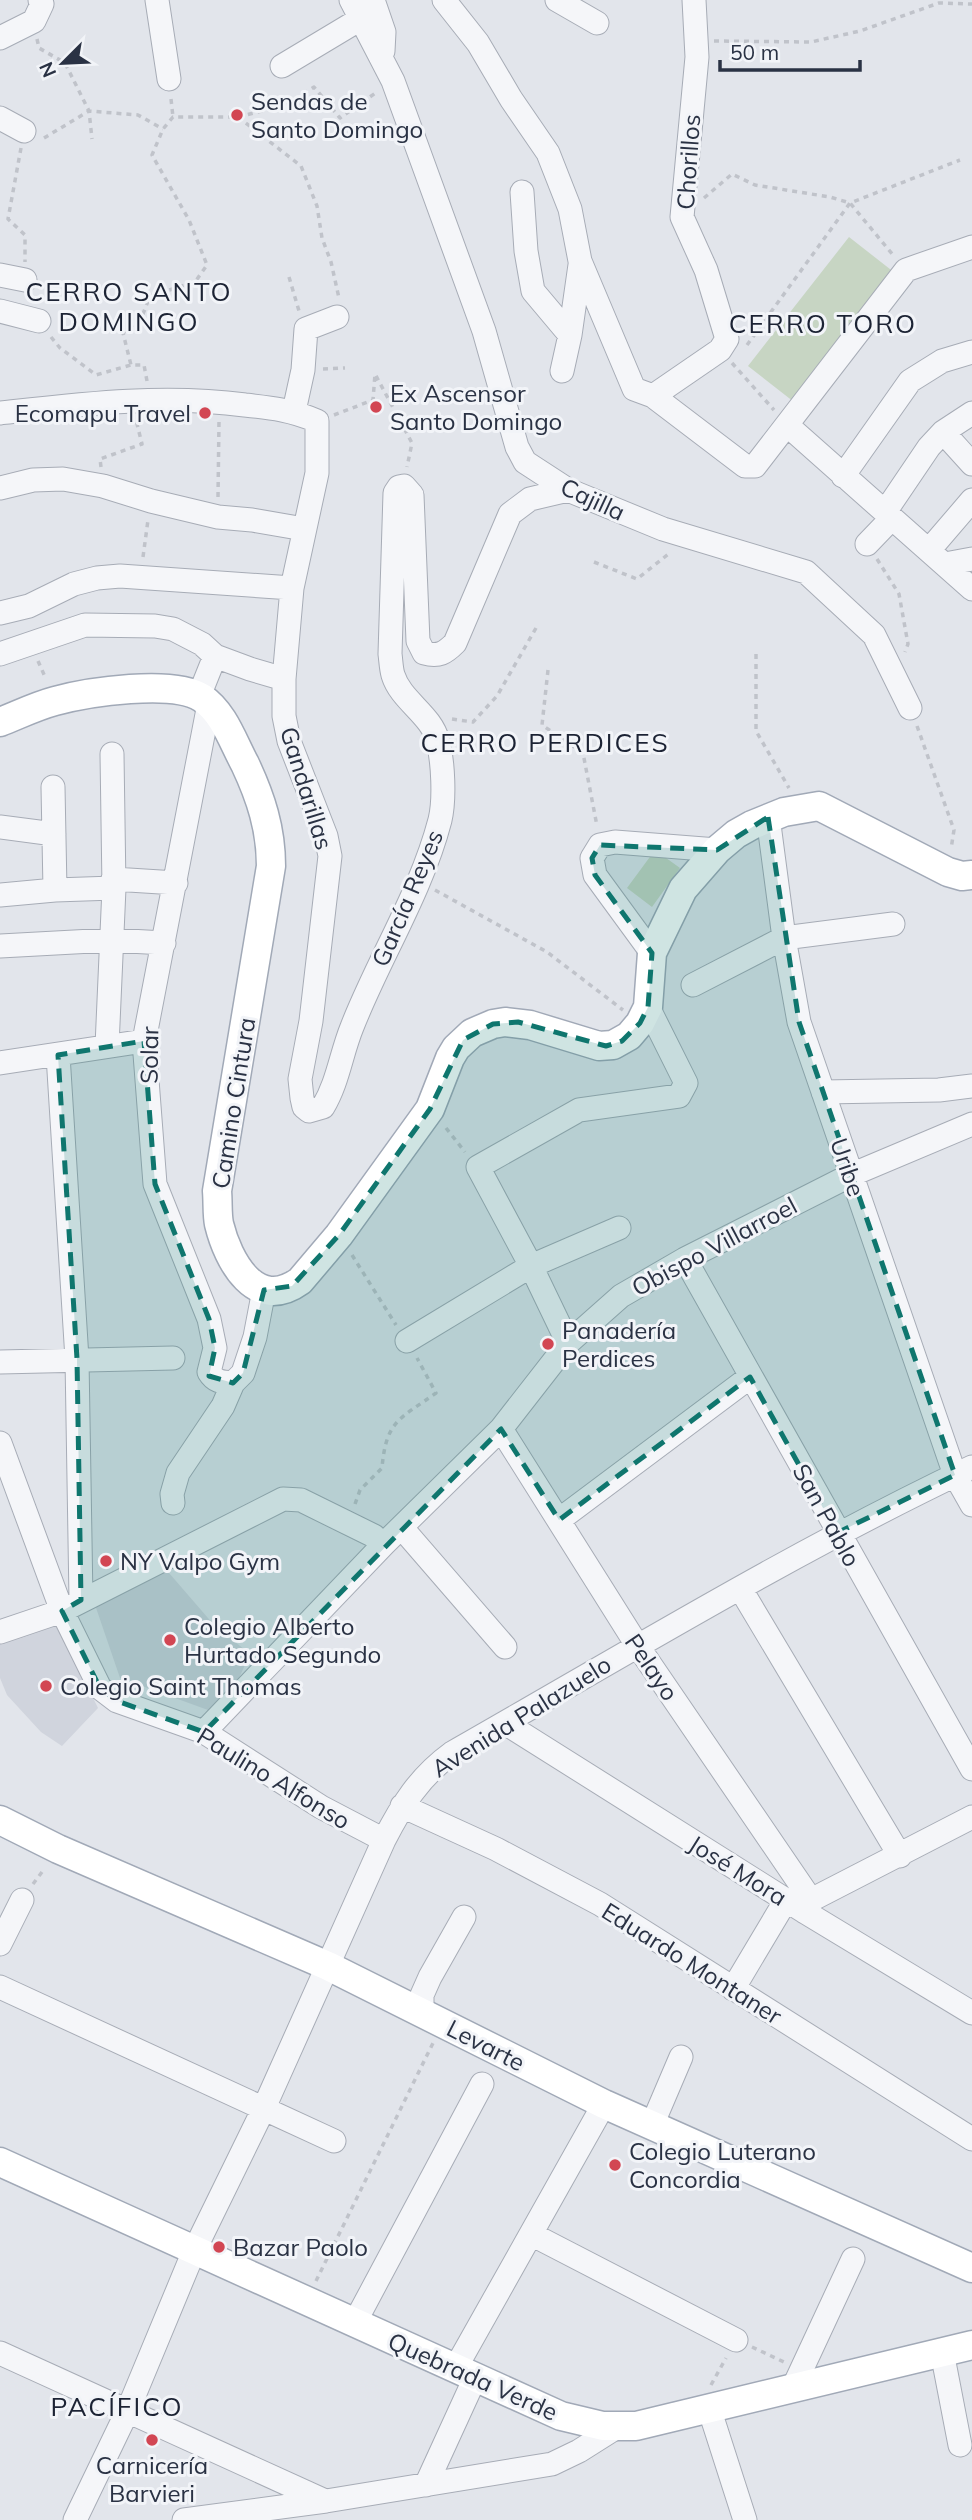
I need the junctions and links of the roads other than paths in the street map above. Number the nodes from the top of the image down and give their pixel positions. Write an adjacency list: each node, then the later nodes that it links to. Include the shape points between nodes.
1 (157, 0): 10 (street)
2 (444, 0): 15 (street, via 478,43 548,153 570,209)
3 (557, 0): 7 (street)
4 (694, 0): 24 (street, Chorillos, via 698,41 682,217 706,270 730,352)
5 (362, 6): 9 (street); 33 (street, Cajilla, via 484,331 517,447 525,462)
6 (37, 11): 8 (street)
7 (597, 23)
8 (0, 38)
9 (282, 66)
10 (169, 79)
11 (0, 118): 12 (street)
12 (24, 131)
13 (522, 192): 21 (street, via 533,291)
14 (972, 247): 28 (street, via 906,270)
15 (580, 261): 21 (street); 24 (street, via 634,389)
16 (0, 275): 17 (street)
17 (26, 280)
18 (0, 311): 20 (street)
19 (337, 317): 25 (street, via 306,329)
20 (39, 321)
21 (570, 335): 23 (street)
22 (972, 352): 31 (street, via 942,360 910,381)
23 (562, 371)
24 (653, 396): 28 (street, via 746,466 755,466)
25 (294, 411): 26 (street, via 219,402 130,399); 36 (street, Gandarillas, via 317,421 317,473)
26 (0, 413)
27 (972, 413): 29 (street)
28 (787, 425): 31 (street)
29 (943, 432): 30 (street); 35 (street)
30 (972, 464)
31 (843, 476): 35 (street)
32 (1, 485): 36 (street, via 62,480 103,486 218,517)
33 (568, 490): 47 (street, Cajilla, via 663,529 806,572 874,635); 74 (street, García Reyes, via 530,499 510,514 455,643 434,656 424,653 418,641 408,491 399,487 395,493 393,676 438,739 440,818 418,880 351,1028 333,1090 323,1107)
34 (972, 500): 38 (street)
35 (888, 515): 37 (street); 38 (street)
36 (304, 529): 40 (street, Gandarillas)
37 (867, 544)
38 (937, 557): 39 (street); 41 (street)
39 (972, 559)
40 (292, 588): 42 (street, via 108,577 74,584 29,606); 45 (street, Gandarillas)
41 (972, 589)
42 (0, 613)
43 (0, 654): 44 (street, via 85,625 173,629)
44 (215, 656): 45 (street); 46 (street, Solar)
45 (284, 679): 74 (street, Gandarillas, via 289,741 330,856 300,1079 304,1107)
46 (204, 700): 48 (main road, via 173,689 125,689 55,701); 56 (street, Solar); 80 (main road, Camino Cintura, via 228,728 253,782 266,816 271,849 217,1191 219,1223 227,1247 243,1275)
47 (910, 708)
48 (0, 722)
49 (112, 754): 57 (street)
50 (53, 788): 53 (street)
51 (768, 817): 54 (main road); 55 (main road, via 818,806); 61 (street, Uribe)
52 (0, 827): 53 (street)
53 (54, 834): 58 (street)
54 (717, 850): 65 (main road, via 683,889); 65 (street, via 615,842 600,845 592,858 595,875)
55 (960, 874)
56 (176, 883): 57 (street); 63 (street, Solar)
57 (113, 884): 58 (street); 62 (street)
58 (55, 890): 59 (street)
59 (0, 895)
60 (893, 924): 61 (street)
61 (784, 938): 66 (street); 73 (street, Uribe, via 799,1022)
62 (111, 940): 63 (street); 64 (street); 69 (street)
63 (164, 943): 68 (street, Solar)
64 (0, 946)
65 (652, 953): 67 (main road)
66 (693, 985)
67 (644, 1015): 79 (street, via 686,1083 679,1096 579,1110 478,1167); 80 (main road, via 622,1041 606,1046 518,1022 482,1027 463,1040 430,1109 339,1235 300,1281 273,1292)
68 (144, 1041): 69 (street); 87 (street, Solar, via 158,1193 209,1319 215,1348 209,1372 220,1382)
69 (107, 1046): 70 (street)
70 (58, 1055): 71 (street); 84 (street)
71 (0, 1063)
72 (972, 1086): 73 (street)
73 (823, 1092): 76 (street, Uribe)
74 (309, 1111)
75 (972, 1124): 76 (street, Obispo Villarroel)
76 (851, 1175): 78 (street, Obispo Villarroel); 90 (street, Uribe)
77 (620, 1228): 79 (street)
78 (685, 1259): 82 (street, Obispo Villarroel, via 621,1296); 86 (street, San Pablo)
79 (531, 1266): 81 (street); 82 (street)
80 (264, 1290): 87 (street, via 250,1354 243,1373)
81 (407, 1341)
82 (568, 1343): 88 (street, Obispo Villarroel)
83 (173, 1358): 84 (street)
84 (77, 1359): 85 (street); 98 (street)
85 (0, 1362)
86 (750, 1377): 93 (street); 95 (street, San Pablo)
87 (233, 1383): 91 (street, via 178,1473)
88 (501, 1429): 93 (street, Pelayo); 94 (street, Obispo Villarroel)
89 (0, 1443): 98 (street, Paulino Alfonso)
90 (964, 1471): 92 (street, Uribe); 95 (street, Avenida Palazuelo)
91 (173, 1503)
92 (972, 1505)
93 (559, 1520): 100 (street, Pelayo)
94 (402, 1528): 101 (street); 103 (street, Obispo Villarroel)
95 (837, 1534): 97 (street, Avenida Palazuelo); 104 (street, San Pablo)
96 (374, 1536): 98 (street, via 301,1500 283,1499)
97 (740, 1588): 100 (street, Avenida Palazuelo); 109 (street)
98 (71, 1605): 99 (street); 103 (street, Paulino Alfonso, via 100,1688 107,1695)
99 (0, 1632)
100 (637, 1645): 102 (street, Avenida Palazuelo); 111 (street, Pelayo)
101 (505, 1647)
102 (505, 1723): 105 (street, Avenida Palazuelo, via 438,1763); 111 (street, José Mora)
103 (204, 1732): 108 (street, Paulino Alfonso, via 321,1807)
104 (972, 1769)
105 (402, 1806): 108 (street, Avenida Palazuelo); 116 (street, Eduardo Montaner, via 600,1904)
106 (972, 1817): 109 (street)
107 (0, 1821): 114 (main road, Levarte)
108 (384, 1840): 114 (street, Avenida Palazuelo)
109 (900, 1856): 111 (street)
110 (22, 1900): 113 (street)
111 (801, 1904): 116 (street); 117 (street, José Mora)
112 (464, 1917): 118 (street, via 422,1995)
113 (0, 1944)
114 (328, 1966): 118 (main road, Levarte); 122 (street, Avenida Palazuelo)
115 (0, 1987): 122 (street)
116 (733, 1989): 124 (street, Eduardo Montaner)
117 (972, 2014)
118 (432, 2017): 121 (main road, Levarte)
119 (681, 2057): 123 (street)
120 (481, 2084): 131 (street)
121 (604, 2104): 123 (main road, Levarte); 127 (street)
122 (263, 2110): 125 (street); 128 (street, Avenida Palazuelo)
123 (652, 2125): 130 (main road, Levarte)
124 (972, 2139)
125 (334, 2141)
126 (0, 2162): 128 (main road, Quebrada Verde)
127 (531, 2234): 132 (street); 136 (street)
128 (194, 2250): 131 (main road, Quebrada Verde); 138 (street, Avenida Palazuelo)
129 (853, 2259): 137 (street)
130 (972, 2268)
131 (354, 2323): 136 (main road, Quebrada Verde)
132 (736, 2340)
133 (972, 2345): 134 (main road, Quebrada Verde)
134 (942, 2352): 137 (main road, Quebrada Verde); 141 (street)
135 (0, 2353): 138 (street)
136 (465, 2374): 140 (main road, Quebrada Verde, via 575,2421); 142 (street)
137 (798, 2379): 139 (main road, Quebrada Verde)
138 (128, 2410): 143 (street); 144 (street, Avenida Palazuelo)
139 (702, 2410): 140 (main road, Quebrada Verde); 146 (street)
140 (617, 2427): 142 (street, via 552,2464)
141 (960, 2445)
142 (426, 2485): 143 (street)
143 (326, 2501): 145 (street)
144 (75, 2520)
145 (184, 2520)
146 (746, 2520)

